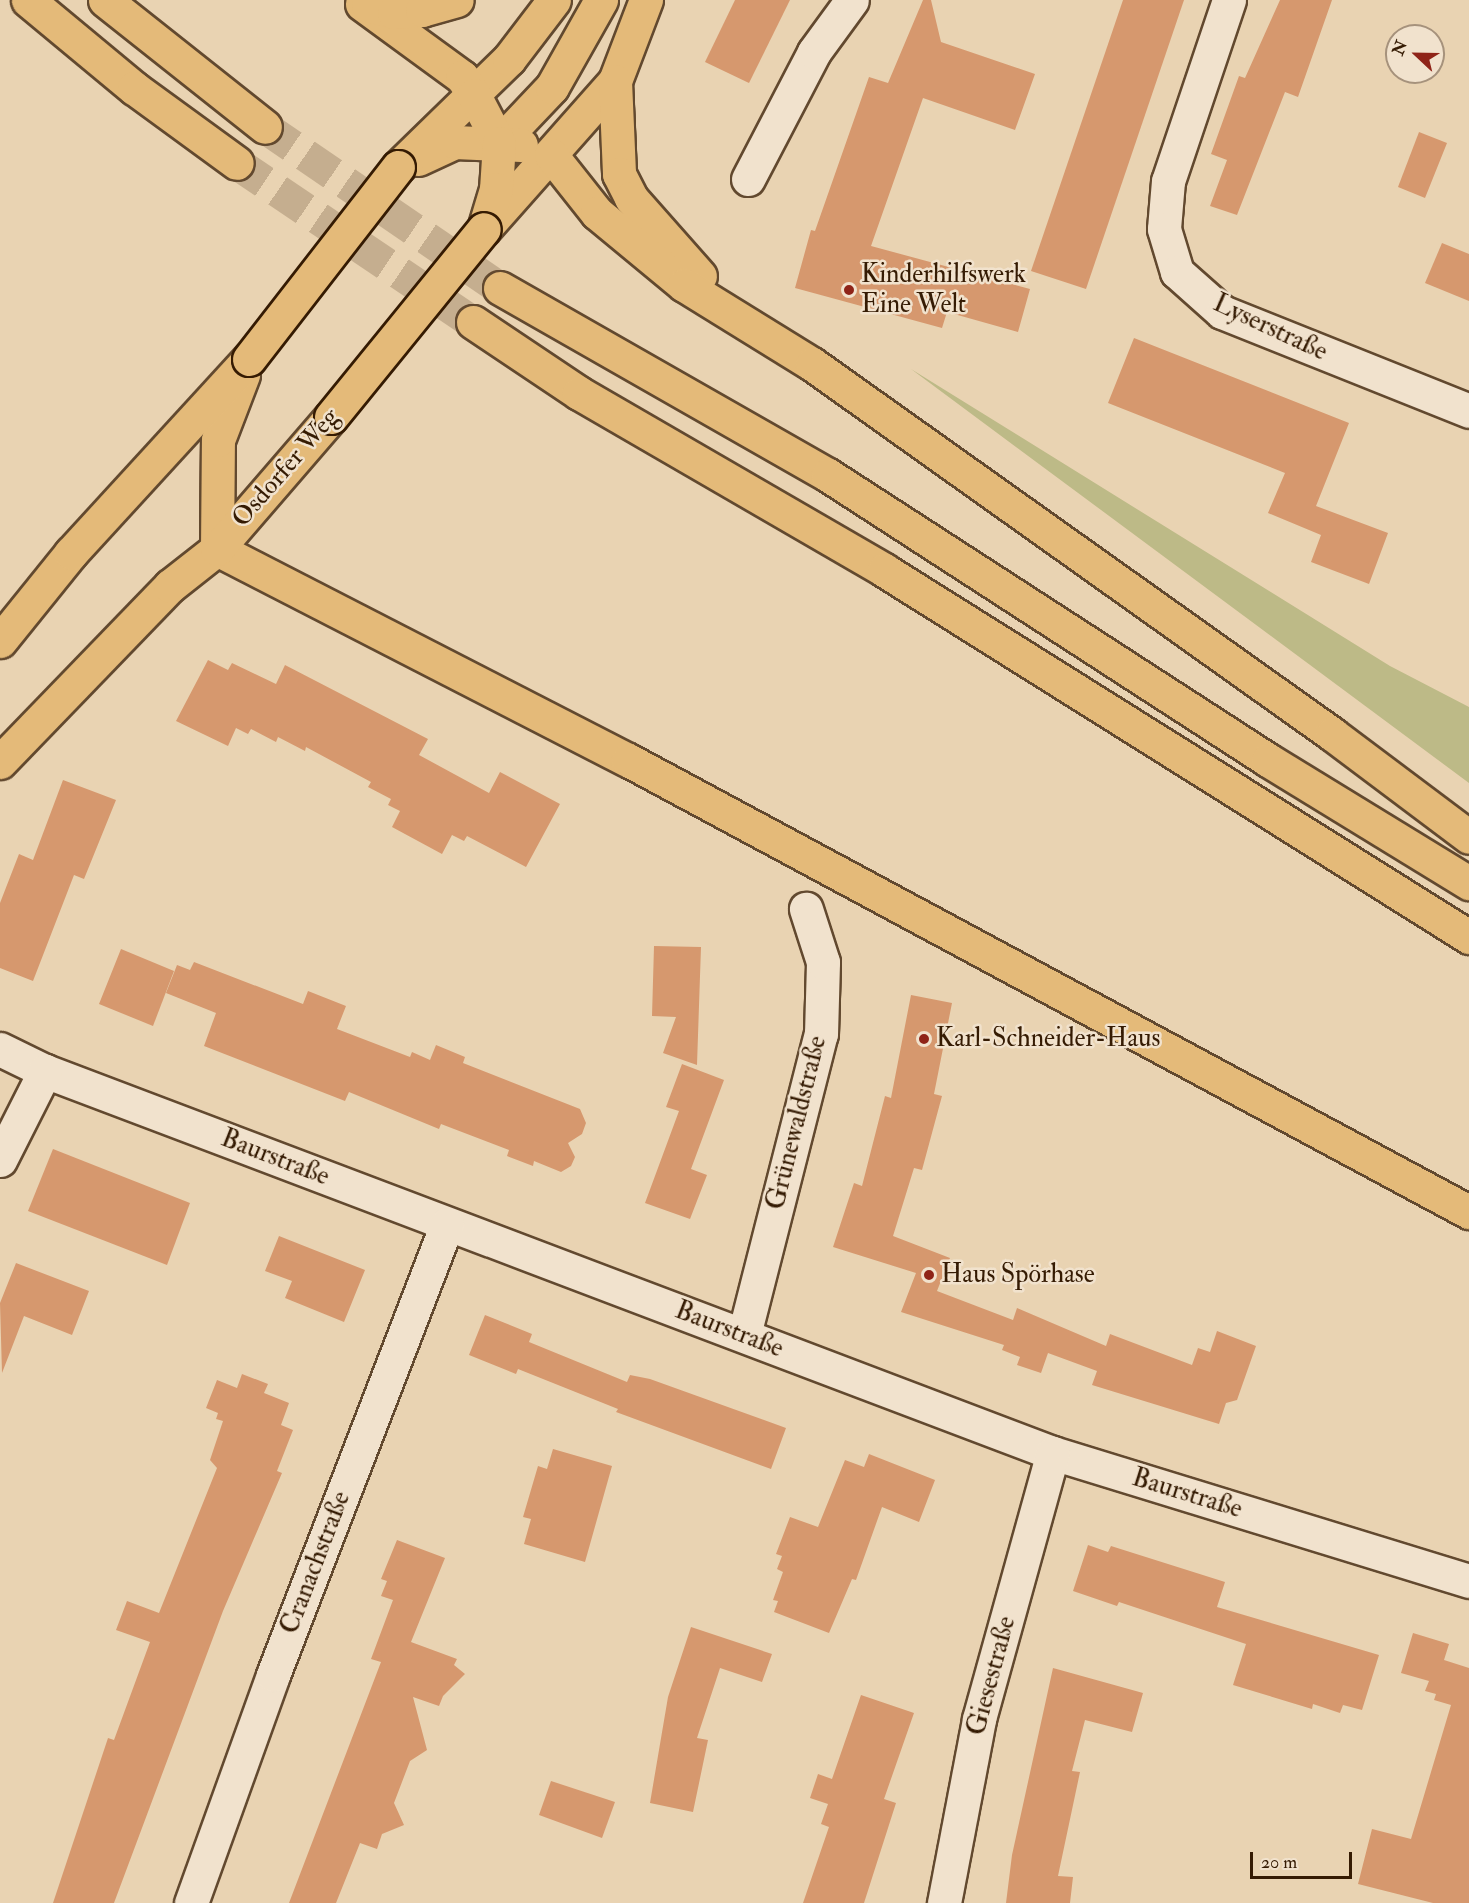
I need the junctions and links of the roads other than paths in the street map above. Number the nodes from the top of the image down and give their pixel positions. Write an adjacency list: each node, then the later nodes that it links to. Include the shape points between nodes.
1 (28, 0): 15 (main road, via 134,88)
2 (105, 0): 12 (main road)
3 (457, 0): 9 (main road, via 422,10 394,12)
4 (554, 0): 11 (main road)
5 (601, 0): 13 (main road, via 552,87)
6 (646, 0): 10 (main road)
7 (852, 0): 17 (street, via 814,52)
8 (1229, 0): 23 (street, Lyserstraße, via 1168,181 1163,206 1169,255 1188,286 1222,312)
9 (354, 2): 11 (main road, via 462,76)
10 (615, 81): 14 (main road, Osdorfer Weg); 20 (main road, via 616,154 631,198)
11 (474, 95): 13 (main road); 16 (main road)
12 (265, 127)
13 (500, 143): 14 (main road); 16 (main road, via 455,142); 18 (main road, via 496,189)
14 (551, 155): 18 (main road, Osdorfer Weg); 20 (main road, via 597,213 684,285)
15 (237, 163)
16 (398, 167): 22 (main road, bridge)
17 (748, 179)
18 (484, 229): 24 (main road, Osdorfer Weg, bridge)
19 (500, 288): 28 (main road, via 828,475 1259,753)
20 (734, 312): 27 (main road, via 1332,734)
21 (473, 322): 30 (main road, via 579,393 884,570)
22 (249, 359): 24 (main road, via 218,440); 25 (main road, via 71,554)
23 (1469, 411)
24 (217, 549): 26 (main road, Osdorfer Weg, via 170,586); 34 (main road, via 628,760)
25 (0, 641)
26 (0, 762)
27 (1469, 837)
28 (1469, 883)
29 (806, 909): 36 (street, Grünewaldstraße, via 823,962 821,1034)
30 (1469, 937)
31 (0, 1049): 32 (street, Baurstraße)
32 (45, 1071): 33 (street); 35 (street, Baurstraße)
33 (0, 1160)
34 (1469, 1212)
35 (447, 1224): 36 (street, Baurstraße); 39 (street, Cranachstraße, via 273,1675)
36 (744, 1335): 37 (street, Baurstraße)
37 (1053, 1453): 38 (street, Baurstraße); 40 (street, Giesestraße, via 979,1719)
38 (1469, 1581)
39 (191, 1903)
40 (944, 1903)

